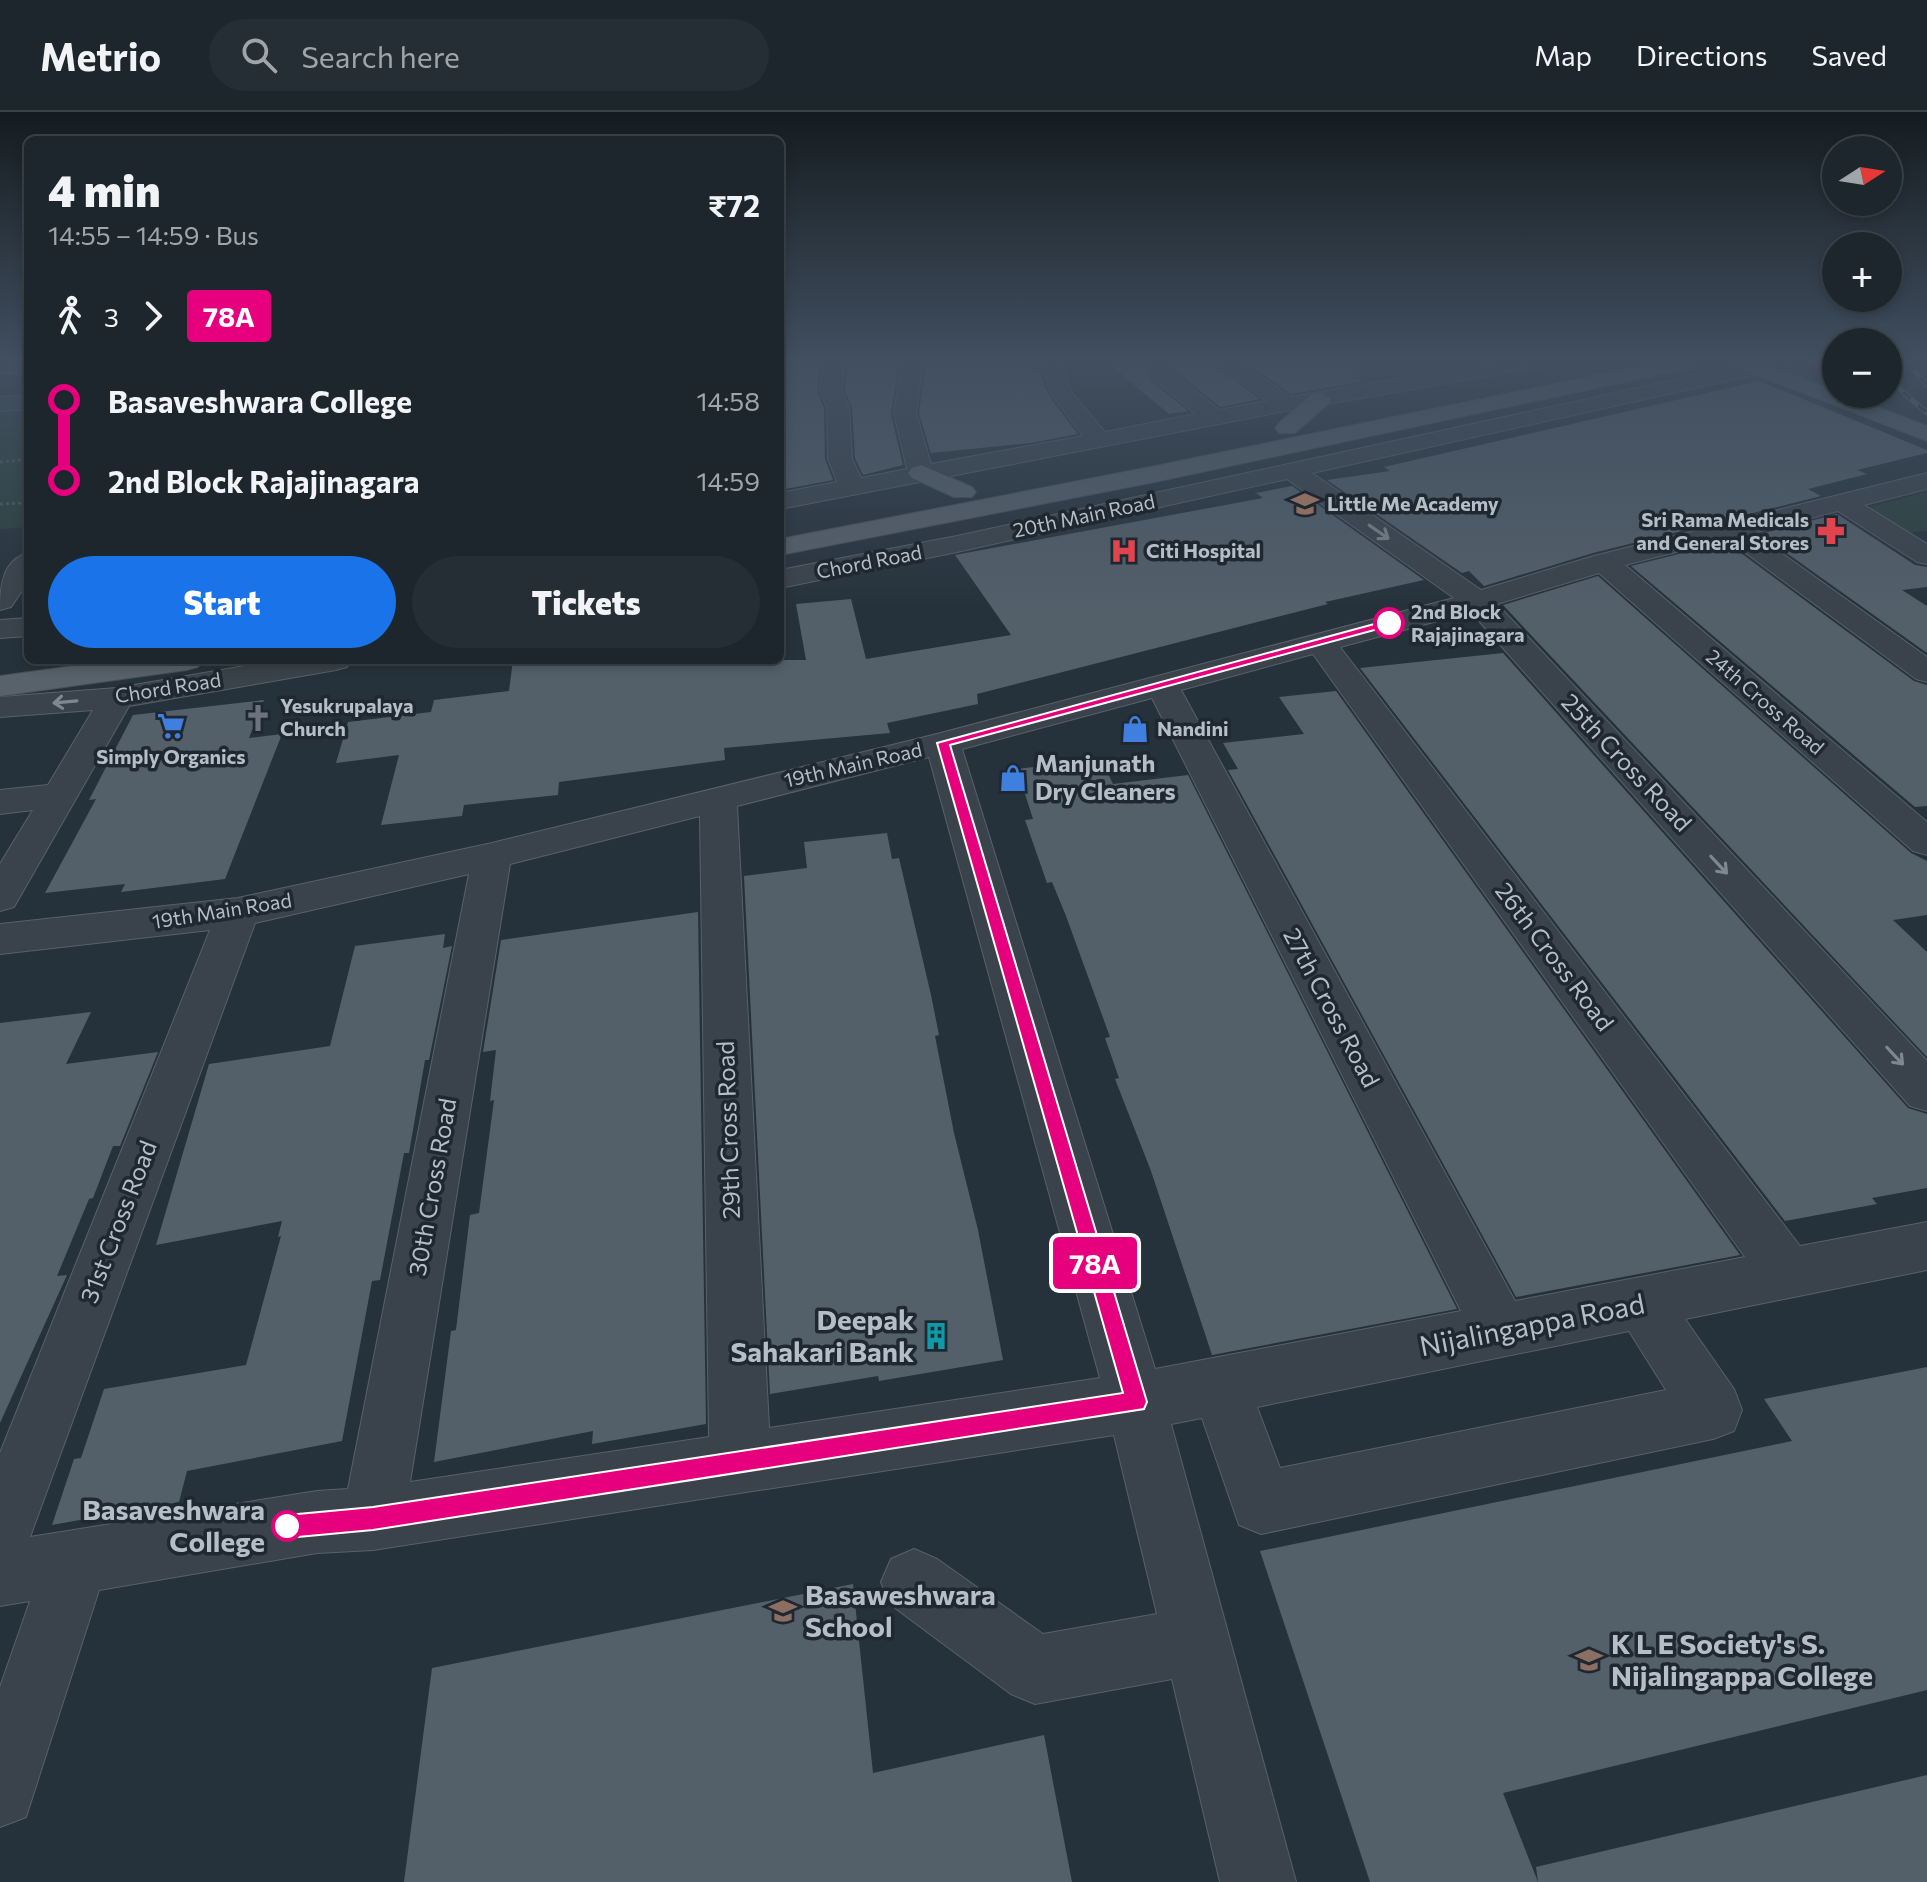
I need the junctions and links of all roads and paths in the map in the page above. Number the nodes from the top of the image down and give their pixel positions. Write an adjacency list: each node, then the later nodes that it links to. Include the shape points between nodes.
1 (839, 445): 11 (street)
2 (913, 445): 9 (street)
3 (1069, 445): 9 (street)
4 (1209, 445): 14 (main road)
5 (1411, 445): 8 (street, 20th Main Road)
6 (24, 459): 7 (path)
7 (0, 462)
8 (1292, 471): 20 (street, 20th Main Road); 27 (street, 25th Cross Road, one-way to 27)
9 (921, 473): 11 (street); 14 (main road)
10 (1927, 481): 15 (street, 19th Main Road)
11 (852, 487): 13 (street)
12 (24, 498): 16 (path)
13 (784, 500)
14 (964, 501): 17 (main road); 20 (main road)
15 (1842, 502): 19 (street, 19th Main Road); 22 (street)
16 (0, 504)
17 (838, 525): 18 (main road); 21 (main road)
18 (784, 527)
19 (1732, 530): 23 (street, 19th Main Road); 35 (street)
20 (957, 544): 25 (street, Chord Road)
21 (784, 545)
22 (1927, 556)
23 (1604, 562): 27 (street, 19th Main Road); 44 (street, 24th Cross Road)
24 (24, 568): 26 (street)
25 (784, 578)
26 (0, 601)
27 (1477, 601): 30 (street, 19th Main Road); 49 (street, 25th Cross Road, one-way to 49)
28 (24, 627): 29 (street)
29 (0, 629)
30 (1319, 641): 36 (street, 19th Main Road); 51 (street, 26th Cross Road)
31 (24, 660): 32 (main road)
32 (0, 663)
33 (158, 664): 37 (main road)
34 (313, 664): 38 (street, Chord Road)
35 (1927, 672)
36 (1162, 685): 40 (street, 19th Main Road); 53 (street, 27th Cross Road)
37 (0, 686)
38 (117, 698): 39 (street, Chord Road, one-way to 39); 41 (street)
39 (0, 707)
40 (943, 743): 42 (street, 19th Main Road); 55 (street)
41 (60, 795): 43 (street); 46 (street)
42 (718, 797): 45 (street, 19th Main Road); 56 (street, 29th Cross Road)
43 (0, 802)
44 (1927, 842)
45 (492, 856): 47 (street, 19th Main Road); 57 (street, 30th Cross Road)
46 (0, 897)
47 (238, 912): 48 (street, 19th Main Road); 58 (street, 31st Cross Road)
48 (0, 939)
49 (1927, 1092)
50 (1927, 1246): 51 (street, Nijalingappa Road)
51 (1789, 1274): 52 (street, Nijalingappa Road)
52 (1642, 1303): 53 (street, Nijalingappa Road); 54 (street, via 1713,1410 1261,1503)
53 (1501, 1331): 54 (street, Nijalingappa Road)
54 (1221, 1386): 55 (street, Nijalingappa Road)
55 (1136, 1402): 56 (street, Nijalingappa Road); 62 (street)
56 (740, 1463): 57 (street, Nijalingappa Road)
57 (373, 1519): 59 (street, Nijalingappa Road, via 317,1522)
58 (0, 1532)
59 (76, 1561): 60 (street, Nijalingappa Road); 63 (street)
60 (0, 1574)
61 (914, 1582): 62 (street, via 1035,1670)
62 (1196, 1641): 64 (street)
63 (0, 1791)
64 (1258, 1882)

